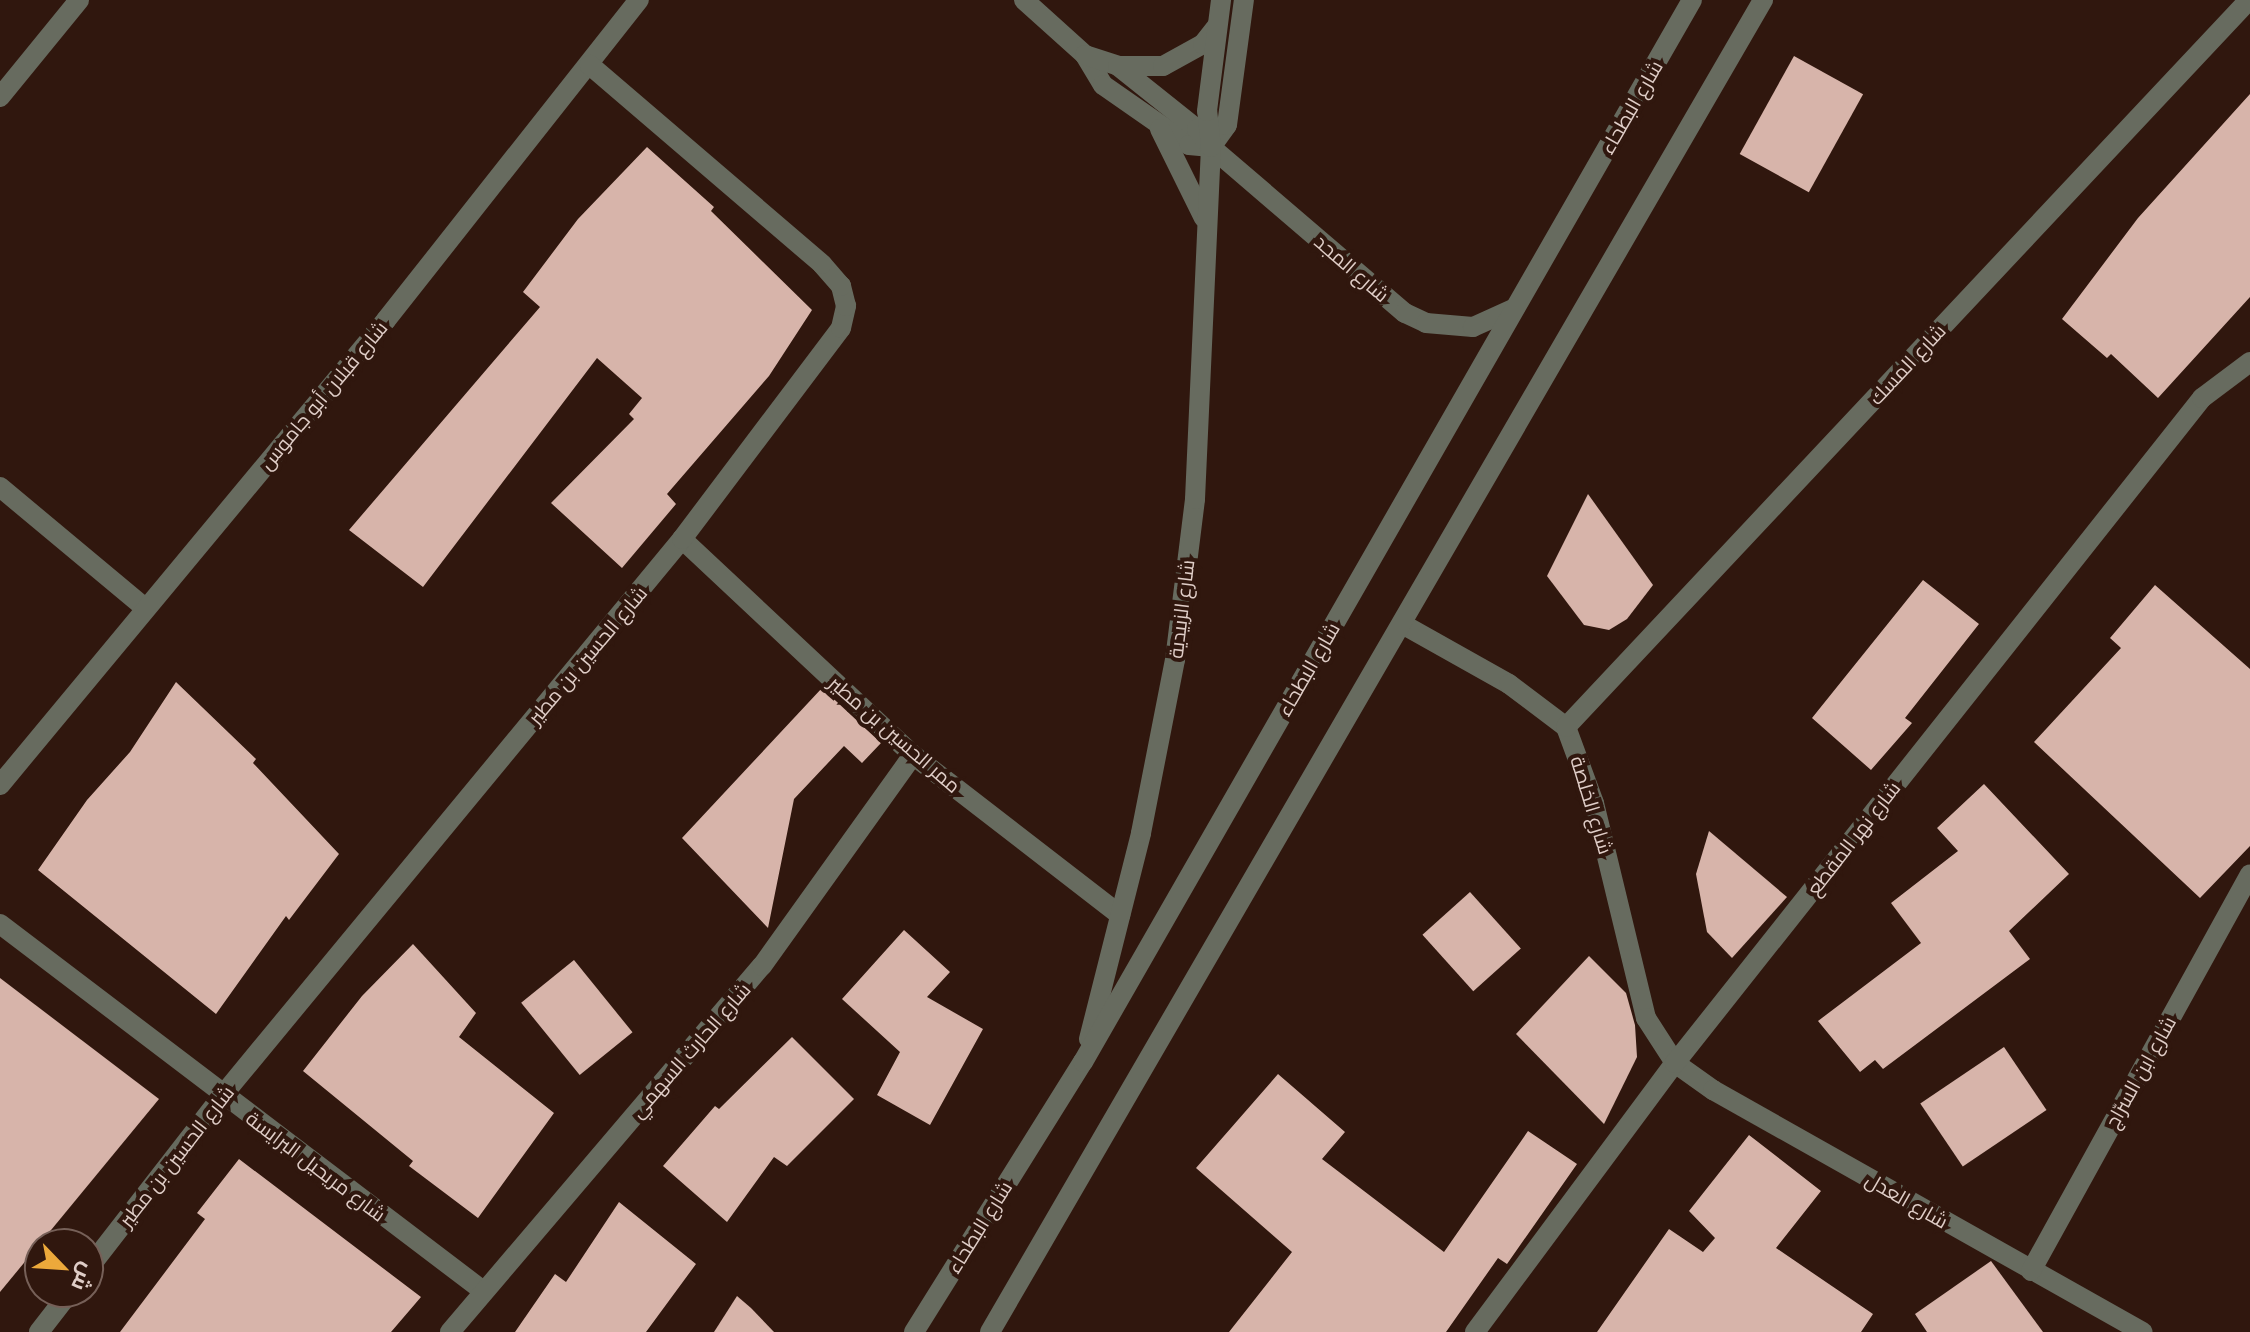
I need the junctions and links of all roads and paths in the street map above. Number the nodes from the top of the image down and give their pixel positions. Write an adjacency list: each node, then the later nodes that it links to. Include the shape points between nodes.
1 (79, 0): 13 (street)
2 (639, 0): 11 (street, شارع قبلان أبو جاموس)
3 (1024, 0): 10 (street, شارع المجد)
4 (1221, 0): 9 (street, شارع الزبيدية)
5 (1244, 0): 15 (street, شارع الزبيدية, via 1227,125)
6 (1692, 0): 17 (street, شارع البطحاء)
7 (1763, 0): 22 (street)
8 (2249, 0): 23 (street, شارع المسك)
9 (1217, 26): 12 (street, via 1203,44 1174,62 1141,70); 15 (street, شارع الزبيدية, via 1207,111)
10 (1085, 55): 12 (street, شارع المجد); 14 (street, شارع المجد, via 1103,85)
11 (590, 65): 20 (street, شارع الحسين بن مطير, via 822,264 841,286 846,306 827,353); 21 (street, شارع قبلان أبو جاموس, via 386,320)
12 (1118, 66): 15 (street, شارع المجد, via 1197,129)
13 (0, 97)
14 (1156, 122): 15 (street, شارع المجد, via 1189,145); 16 (street)
15 (1211, 147): 16 (street, شارع الزبيدية); 17 (street, شارع المجد, via 1405,313 1426,323 1473,327)
16 (1207, 227): 27 (street, شارع الزبيدية, via 1195,499 1175,660)
17 (1515, 308): 29 (street, شارع البطحاء)
18 (2250, 362): 30 (street, شارع نهر المقطع, via 2202,398)
19 (0, 487): 21 (street)
20 (682, 539): 24 (street, ممر الحسين بن مطير); 31 (street, شارع الحسين بن مطير)
21 (143, 606): 25 (street, شارع قبلان أبو جاموس)
22 (1404, 625): 23 (street, via 1509,684); 39 (street)
23 (1566, 727): 30 (street, شارع الخلصة, via 1594,803 1646,1018)
24 (913, 755): 27 (street, ممر الحسين بن مطير); 34 (street, شارع الحارث السهمي, via 762,966)
25 (0, 785)
26 (2250, 874): 33 (street, شارع ابن السرّاج)
27 (1120, 915): 29 (street, شارع الزبيدية)
28 (0, 924): 31 (street, شارع مريحيل البرايسة)
29 (1083, 1062): 38 (street, شارع البطحاء)
30 (1675, 1063): 33 (street, شارع العدل, via 1713,1090); 40 (street, شارع نهر المقطع)
31 (222, 1096): 32 (street, شارع الحسين بن مطير); 34 (street, شارع مريحيل البرايسة)
32 (104, 1248)
33 (2031, 1271): 41 (street, شارع العدل)
34 (482, 1290): 37 (street, شارع الحارث السهمي)
35 (58, 1308): 36 (street)
36 (39, 1332)
37 (450, 1332)
38 (914, 1332)
39 (990, 1332)
40 (1475, 1332)
41 (2143, 1332)

